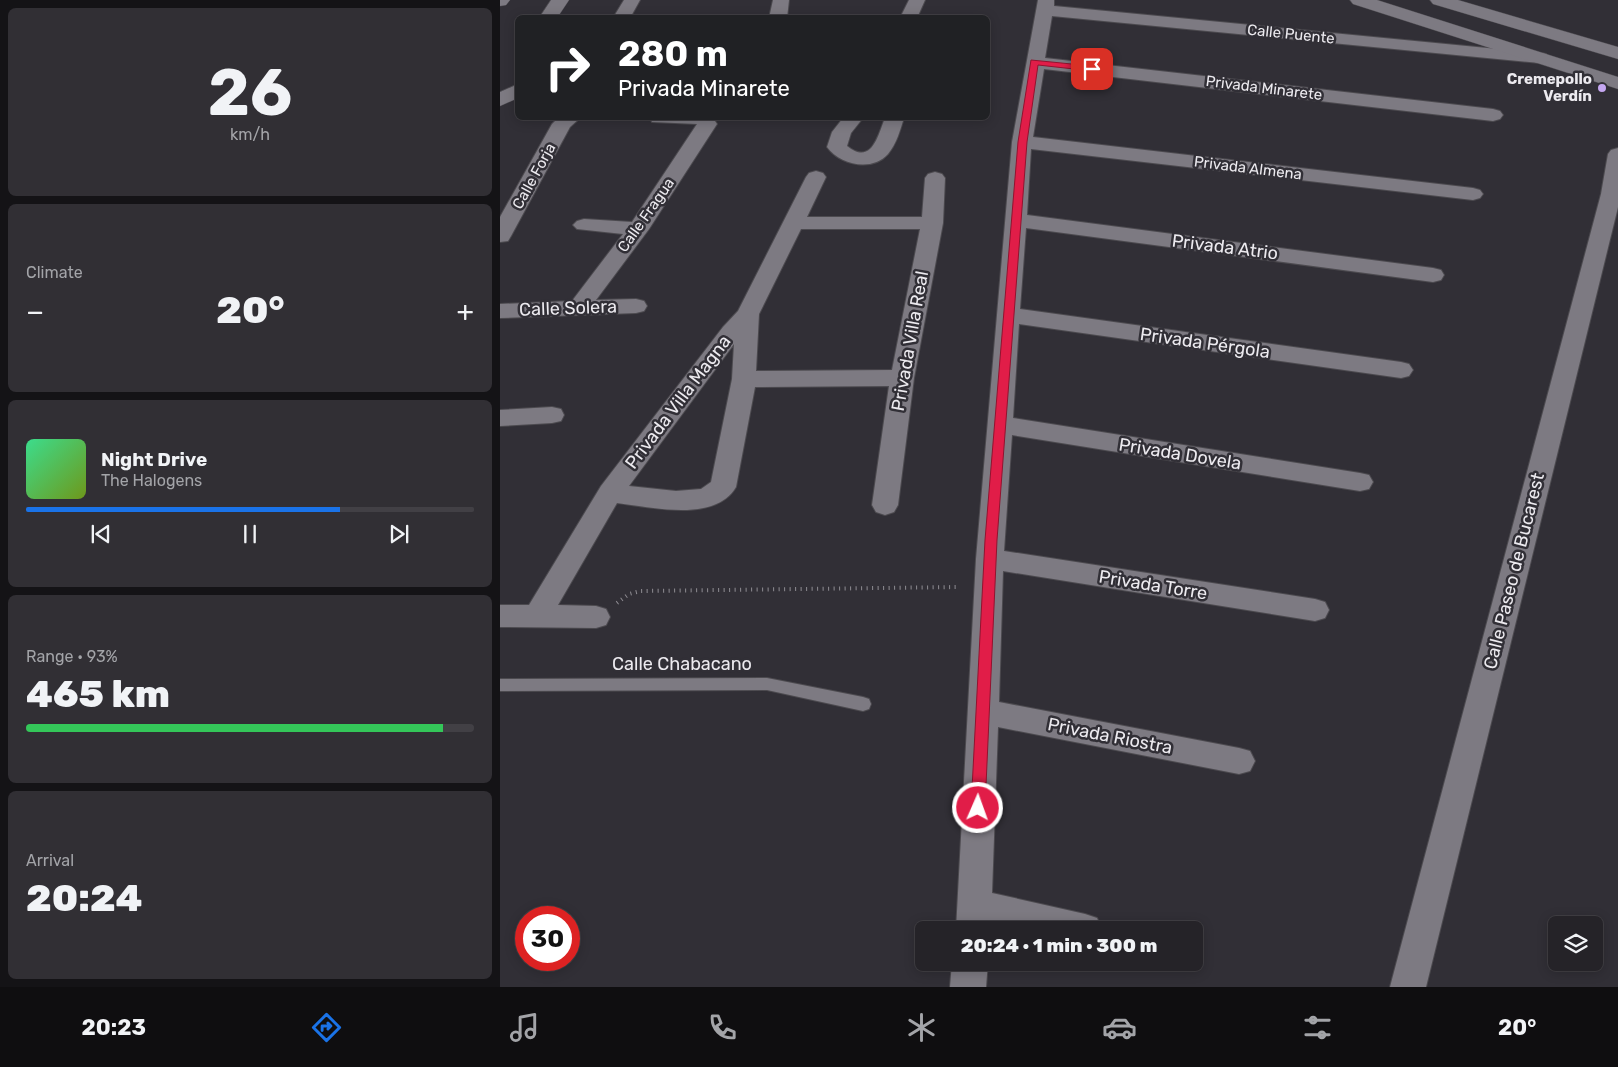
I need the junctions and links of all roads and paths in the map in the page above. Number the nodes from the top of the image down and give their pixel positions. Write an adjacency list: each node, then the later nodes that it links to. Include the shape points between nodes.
1 (560, 0): 7 (street)
2 (632, 0): 8 (street)
3 (781, 0): 9 (street)
4 (1439, 0): 10 (street)
5 (1373, 2): 12 (street)
6 (1044, 5): 12 (street, Calle Puente); 13 (street)
7 (550, 15)
8 (623, 15)
9 (778, 15)
10 (1584, 43): 11 (street); 14 (street)
11 (1618, 53)
12 (1540, 58): 14 (street)
13 (1034, 62): 18 (street, Privada Minarete); 23 (street)
14 (1564, 66): 15 (street)
15 (1618, 83)
16 (515, 92): 17 (street)
17 (500, 100)
18 (1493, 115)
19 (567, 120): 34 (street, Calle Forja)
20 (705, 120): 33 (street, Calle Fragua, via 707,124)
21 (851, 120): 22 (street, via 842,132 837,147 846,156 855,158 874,156 881,151)
22 (893, 120)
23 (1022, 142): 27 (street, Privada Almena); 29 (street)
24 (1618, 154): 28 (street, Calle Paseo de Bucarest)
25 (816, 177): 30 (street, Privada Villa Magna)
26 (935, 178): 31 (street, Privada Villa Real)
27 (1473, 194)
28 (1614, 196): 64 (street, Calle Paseo de Bucarest)
29 (1016, 220): 35 (street, Privada Atrio); 40 (street)
30 (793, 222): 31 (street); 39 (street, Privada Villa Magna)
31 (932, 223): 42 (street, Privada Villa Real)
32 (584, 225): 33 (street)
33 (638, 229): 37 (street, Calle Fragua)
34 (502, 230)
35 (1434, 274)
36 (636, 306): 37 (street, Calle Solera)
37 (579, 308): 38 (street, Calle Solera)
38 (500, 311)
39 (748, 314): 43 (street, Privada Villa Magna); 48 (street, Privada Villa Magna)
40 (1008, 315): 41 (street, Privada Pérgola); 46 (street)
41 (1401, 370)
42 (902, 378): 43 (street); 49 (street, Privada Villa Real)
43 (744, 379): 48 (street, Privada Villa Magna, via 723,487 707,498 676,501)
44 (552, 416): 45 (street)
45 (500, 418)
46 (1000, 425): 47 (street, Privada Dovela); 50 (street)
47 (1360, 482)
48 (610, 493): 54 (street, Privada Villa Magna)
49 (885, 504)
50 (990, 559): 51 (street); 52 (street, Privada Torre)
51 (988, 587): 55 (path, via 641,591 629,594); 58 (street)
52 (1316, 610)
53 (500, 616): 54 (street)
54 (537, 616): 55 (street)
55 (596, 617)
56 (500, 685): 57 (lane, Calle Chabacano, via 767,684)
57 (862, 704)
58 (982, 711): 59 (street, Privada Riostra); 60 (street)
59 (1239, 761)
60 (974, 918): 61 (street)
61 (1002, 921)
62 (969, 971): 63 (street)
63 (968, 987)
64 (1408, 987)

